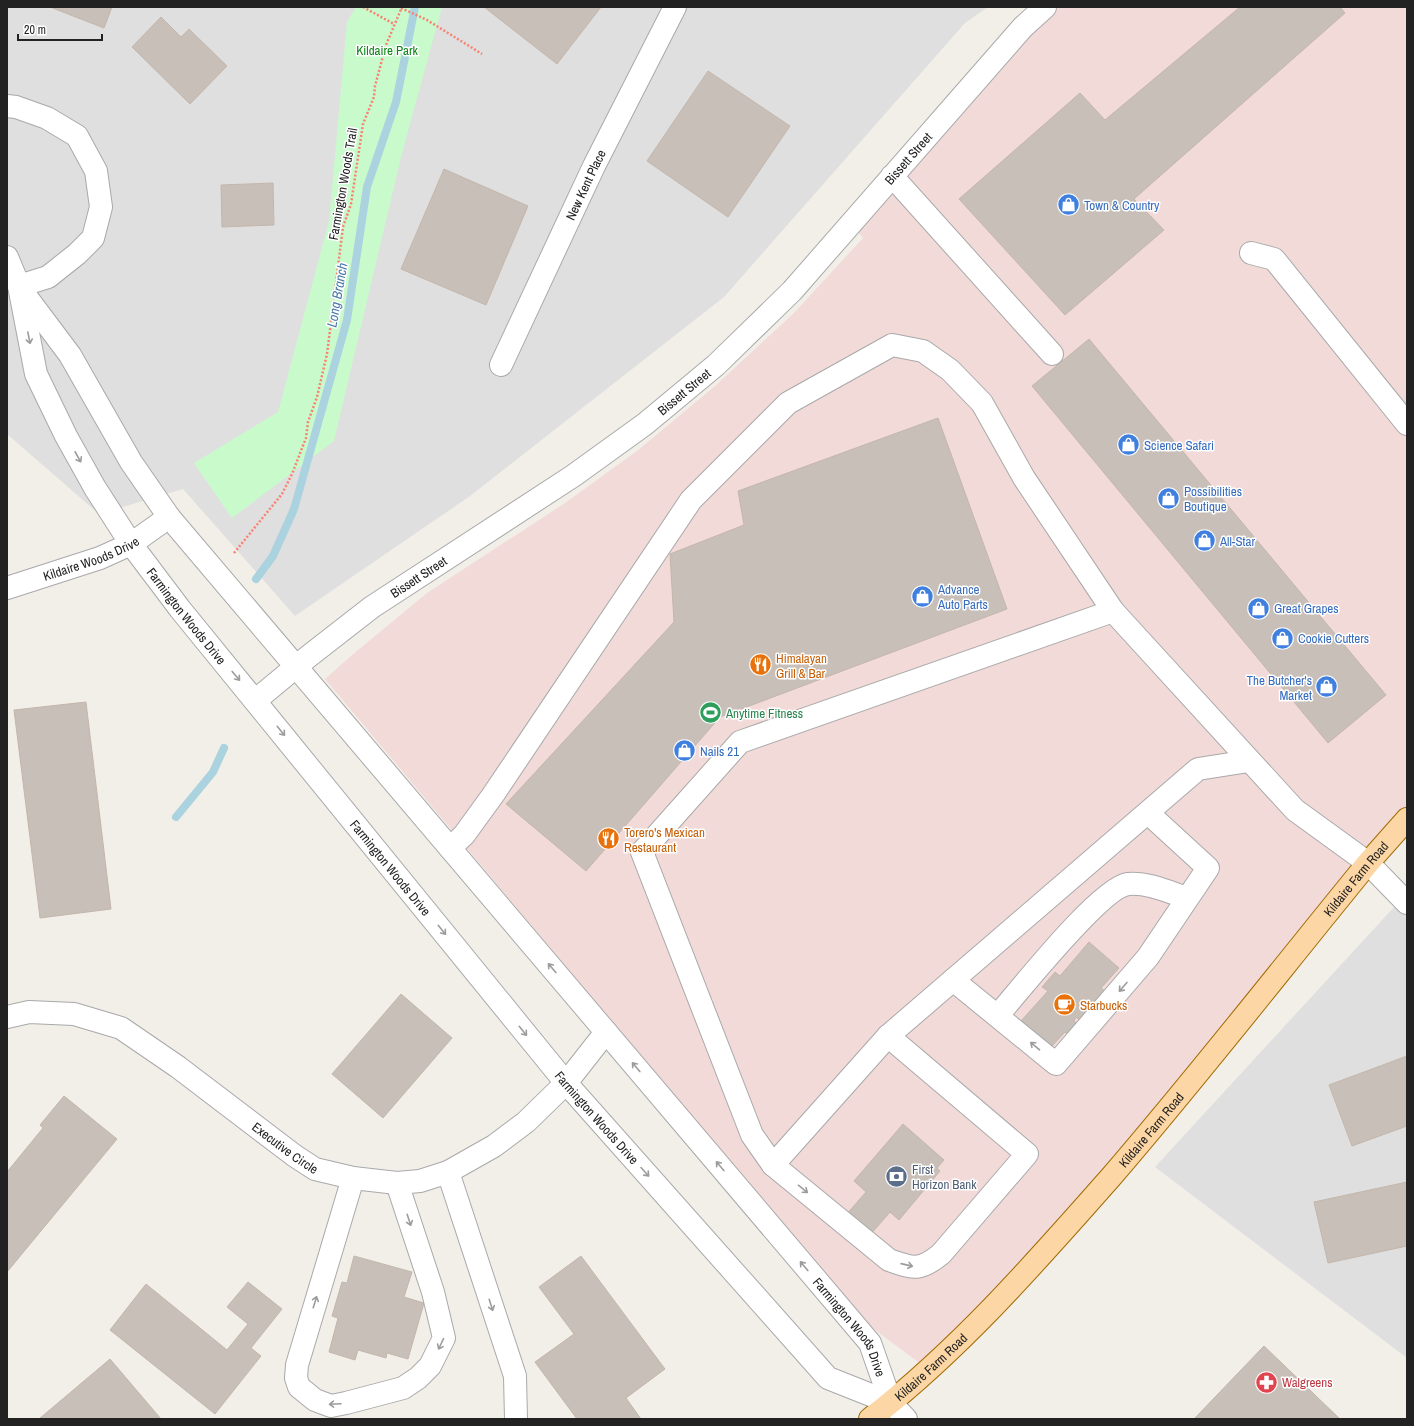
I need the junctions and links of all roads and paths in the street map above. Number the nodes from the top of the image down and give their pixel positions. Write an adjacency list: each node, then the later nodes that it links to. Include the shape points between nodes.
1 (363, 7): 5 (path)
2 (402, 7): 5 (path, Farmington Woods Trail); 6 (path)
3 (675, 7): 13 (street, New Kent Place, via 594,166)
4 (1045, 7): 8 (street, Bissett Street, via 1023,27)
5 (394, 24): 17 (path, Farmington Woods Trail, via 374,97 363,124 351,204 343,227 327,354 306,438 282,494)
6 (482, 54)
7 (7, 106): 11 (street, via 47,118 77,136 96,171 101,207 93,238 77,254 48,276)
8 (892, 176): 12 (street); 20 (street, Bissett Street, via 792,291 716,365 645,424 573,476 372,608)
9 (1251, 253): 14 (street, via 1274,259)
10 (7, 257): 11 (street, Farmington Woods Drive)
11 (19, 286): 15 (street, Farmington Woods Drive, via 70,355 130,462); 16 (street, Farmington Woods Drive, one-way to 16, via 36,374 95,488)
12 (1052, 354)
13 (501, 364)
14 (1407, 424)
15 (168, 517): 16 (street, Kildaire Woods Drive); 20 (street, Farmington Woods Drive)
16 (132, 544): 18 (street, Kildaire Woods Drive, via 100,558); 21 (street, Farmington Woods Drive, one-way to 21, via 180,609)
17 (233, 555)
18 (7, 588)
19 (1113, 611): 22 (street); 25 (street, via 1024,478 982,403 950,370 923,350 892,345 788,403 691,500 493,795 464,835); 35 (street, via 740,742 642,852 752,1135)
20 (296, 667): 21 (street, Bissett Street); 25 (street, Farmington Woods Drive)
21 (256, 700): 34 (street, Farmington Woods Drive, one-way to 34)
22 (1248, 761): 23 (street, via 1198,769); 26 (street, via 1295,810)
23 (1148, 813): 27 (street, via 1208,868); 29 (street)
24 (1407, 819): 26 (main road, Kildaire Farm Road)
25 (450, 848): 32 (street, Farmington Woods Drive, one-way to 25)
26 (1368, 863): 28 (street); 39 (main road, Kildaire Farm Road, via 1135,1149 1058,1239 929,1370)
27 (1187, 898): 30 (street, via 1142,884 1127,884 1114,891 1071,930); 30 (street, one-way to 30, via 1148,957 1056,1064)
28 (1407, 903)
29 (954, 980): 30 (street); 33 (street)
30 (998, 1015)
31 (7, 1017): 37 (street, Executive Circle, via 29,1012 74,1014 121,1028 178,1067 294,1156 315,1169)
32 (606, 1032): 34 (street, Executive Circle); 39 (street, Farmington Woods Drive, one-way to 32, via 870,1343)
33 (888, 1036): 35 (street); 35 (street, one-way to 33, via 889,1260 909,1268 927,1266 941,1254 1027,1154)
34 (566, 1083): 36 (street, Executive Circle, via 526,1122 494,1146); 39 (street, Farmington Woods Drive, one-way to 39, via 828,1378)
35 (773, 1165)
36 (448, 1172): 38 (street, Executive Circle, via 420,1181); 40 (street, one-way to 40, via 515,1376)
37 (353, 1178): 38 (street, Executive Circle); 38 (street, one-way to 37, via 433,1292 444,1338 430,1366 403,1388 331,1406 315,1400 299,1387 296,1378 297,1365)
38 (397, 1183)
39 (891, 1403): 41 (main road, Kildaire Farm Road); 42 (street)
40 (516, 1419)
41 (870, 1419)
42 (906, 1419)

